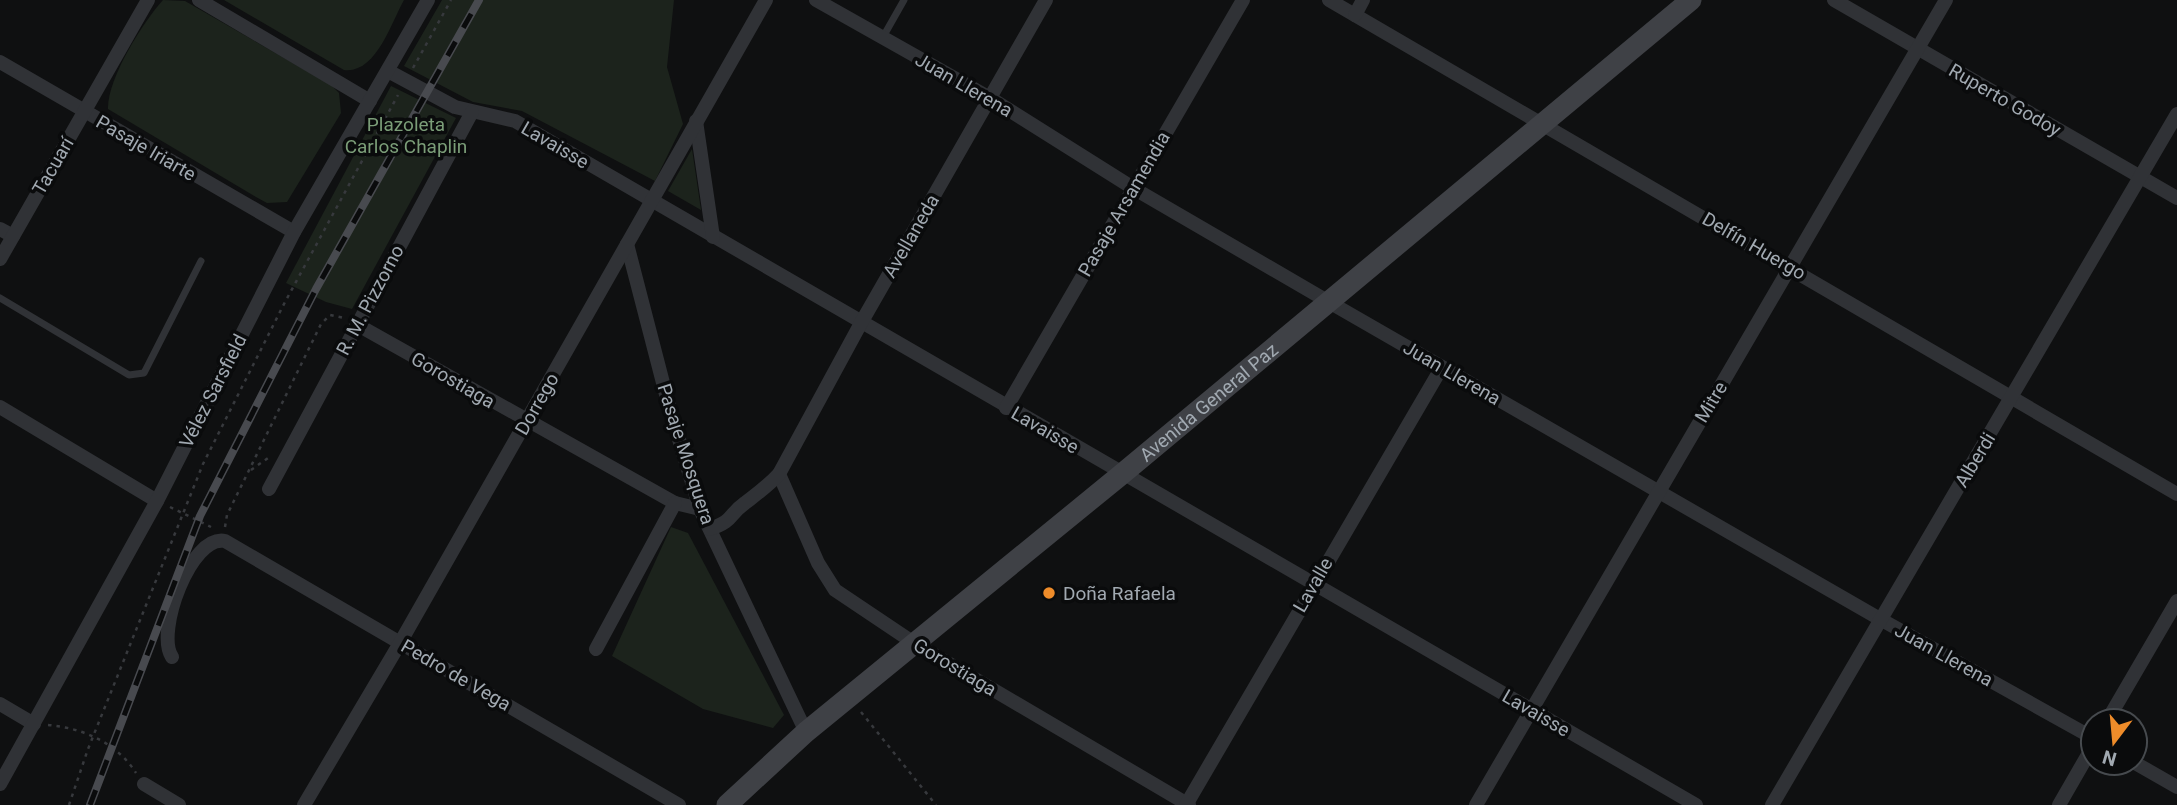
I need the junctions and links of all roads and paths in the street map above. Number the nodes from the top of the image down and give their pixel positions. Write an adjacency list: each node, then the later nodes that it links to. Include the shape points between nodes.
1 (148, 0): 23 (street, Tacuarí)
2 (199, 0): 22 (street)
3 (428, 0): 19 (street, Vélez Sarsfield)
4 (450, 0): 20 (path)
5 (766, 0): 26 (street, Dorrego)
6 (816, 0): 16 (street, Juan Llerena)
7 (904, 0): 16 (lane)
8 (1046, 0): 21 (street, Avellaneda)
9 (1243, 0): 29 (street, Pasaje Arsamendia)
10 (1329, 0): 15 (street, Delfín Huergo)
11 (1363, 0): 15 (street)
12 (1692, 0): 27 (main road, Avenida General Paz)
13 (1834, 0): 17 (street, Ruperto Godoy)
14 (1946, 0): 17 (street, Mitre)
15 (1355, 15): 27 (street, Delfín Huergo)
16 (883, 38): 21 (street, Juan Llerena)
17 (1917, 49): 28 (street, Ruperto Godoy); 38 (street, Mitre)
18 (0, 62): 23 (street, Pasaje Iriarte)
19 (387, 71): 20 (street, Lavaisse); 22 (street, Vélez Sarsfield)
20 (405, 81): 24 (street, Lavaisse); 56 (path, via 279,315)
21 (990, 99): 29 (street, Juan Llerena); 41 (street, Avellaneda)
22 (370, 101): 33 (street, Vélez Sarsfield)
23 (84, 112): 32 (street, Tacuarí); 33 (street, Pasaje Iriarte)
24 (472, 113): 31 (street, Lavaisse, via 515,121); 42 (street, R. M. Pizzorno)
25 (2177, 114): 28 (street, Alberdi)
26 (696, 121): 31 (street, Dorrego); 34 (street)
27 (1542, 125): 38 (street, Delfín Huergo); 40 (main road, Avenida General Paz)
28 (2141, 178): 30 (street, Ruperto Godoy); 44 (street, Alberdi)
29 (1133, 188): 40 (street, Juan Llerena); 46 (street, Pasaje Arsamendia)
30 (2177, 198)
31 (651, 201): 34 (street, Lavaisse); 35 (street, Dorrego)
32 (7, 232): 36 (street, Tacuarí)
33 (294, 232): 53 (street, Vélez Sarsfield)
34 (713, 237): 41 (street, Lavaisse)
35 (627, 244): 47 (street, Dorrego); 55 (street, Pasaje Mosquera)
36 (0, 259)
37 (201, 261): 39 (lane, via 144,373 129,374)
38 (1791, 267): 44 (street, Delfín Huergo); 51 (street, Mitre)
39 (0, 298)
40 (1329, 302): 43 (street, Juan Llerena); 49 (main road, Avenida General Paz)
41 (861, 323): 46 (street, Lavaisse); 48 (street, Avellaneda)
42 (356, 324): 47 (street, Gorostiaga); 50 (street, R. M. Pizzorno); 57 (path, via 338,315 321,324 227,515)
43 (1442, 367): 51 (street, Juan Llerena); 60 (street, Lavalle)
44 (2011, 398): 52 (street, Delfín Huergo); 62 (street, Alberdi)
45 (0, 407): 53 (street)
46 (1006, 408): 49 (street, Lavaisse)
47 (527, 421): 54 (street, Gorostiaga); 63 (street, Dorrego)
48 (779, 474): 58 (street, Avellaneda, via 729,522); 64 (street, Gorostiaga, via 818,563 835,590)
49 (1122, 474): 60 (street, Lavaisse); 64 (main road, Avenida General Paz)
50 (269, 489)
51 (1658, 492): 62 (street, Juan Llerena); 70 (street, Mitre)
52 (2177, 494)
53 (157, 501): 56 (path); 71 (street, Vélez Sarsfield)
54 (675, 503): 55 (street, Gorostiaga); 65 (street)
55 (700, 509): 58 (street, Pasaje Mosquera)
56 (182, 514): 57 (path); 74 (path)
57 (225, 529): 59 (path)
58 (710, 529): 73 (street, Pasaje Mosquera)
59 (233, 545): 63 (street, Pedro de Vega); 66 (street, via 214,541 197,554 166,627 166,645)
60 (1313, 585): 70 (street, Lavaisse); 86 (street, Lavalle)
61 (2177, 601): 69 (street)
62 (1880, 619): 72 (street, Juan Llerena); 89 (street, Alberdi)
63 (400, 643): 82 (street, Dorrego); 83 (street, Pedro de Vega)
64 (914, 643): 67 (main road, Avenida General Paz); 86 (street, Gorostiaga)
65 (596, 649)
66 (172, 657)
67 (849, 696): 73 (main road, Avenida General Paz); 85 (path)
68 (0, 704): 71 (street)
69 (2115, 707)
70 (1531, 710): 87 (street, Mitre); 88 (street, Lavaisse)
71 (34, 724): 74 (path, via 70,727); 77 (street, Vélez Sarsfield)
72 (2079, 730)
73 (806, 732): 84 (main road, Avenida General Paz)
74 (93, 736): 78 (path, via 127,757); 80 (path)
75 (2079, 770): 90 (street)
76 (2149, 771): 79 (street)
77 (0, 784)
78 (144, 784): 81 (street)
79 (2177, 787)
80 (69, 805)
81 (179, 805)
82 (304, 805)
83 (679, 805)
84 (727, 805)
85 (936, 805)
86 (1187, 805)
87 (1476, 805)
88 (1696, 805)
89 (1772, 805)
90 (2059, 805)

